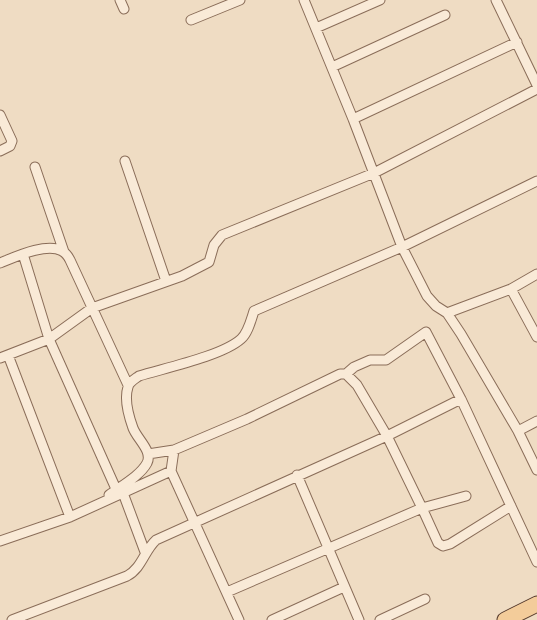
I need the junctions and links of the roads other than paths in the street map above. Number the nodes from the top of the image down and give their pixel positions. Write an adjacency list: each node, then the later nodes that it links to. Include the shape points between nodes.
1 (120, 0): 6 (street)
2 (240, 0): 8 (street)
3 (304, 0): 9 (street)
4 (380, 0): 9 (street)
5 (496, 0): 10 (street)
6 (124, 9)
7 (445, 15): 11 (street)
8 (191, 20)
9 (316, 28): 11 (street)
10 (516, 42): 12 (street); 15 (street)
11 (332, 67): 15 (street)
12 (537, 85)
13 (537, 89): 19 (street)
14 (0, 115): 16 (street, via 12,141 10,146)
15 (353, 118): 19 (street)
16 (0, 151)
17 (125, 161): 26 (street)
18 (35, 167): 22 (street)
19 (374, 173): 21 (street); 26 (street, via 222,235 214,245 209,262)
20 (537, 181): 21 (street)
21 (402, 247): 29 (street, via 428,296); 34 (street, via 254,311 242,338 229,347 139,376)
22 (64, 252): 23 (street, via 49,248); 28 (street)
23 (23, 254): 24 (street); 31 (street)
24 (0, 263)
25 (537, 274): 27 (street)
26 (166, 281): 28 (street)
27 (510, 288): 29 (street); 30 (street)
28 (92, 308): 31 (street); 34 (street)
29 (446, 313): 37 (street)
30 (537, 337)
31 (49, 339): 32 (street); 44 (street)
32 (4, 357): 48 (street)
33 (346, 374): 35 (street, via 370,360 386,360 426,332); 38 (street, via 357,385); 39 (street, via 334,376 247,419)
34 (128, 386): 40 (street, via 127,403 134,429)
35 (460, 399): 38 (street); 46 (street)
36 (537, 421): 37 (street)
37 (518, 431): 41 (street)
38 (387, 436): 43 (street); 47 (street)
39 (174, 450): 40 (street); 42 (street)
40 (148, 454): 44 (street, via 148,462)
41 (537, 470)
42 (171, 471): 44 (street); 49 (street)
43 (298, 475): 49 (street); 51 (street)
44 (120, 491): 48 (street); 52 (street)
45 (466, 496): 47 (street)
46 (511, 506): 47 (street, via 442,546); 53 (street)
47 (422, 508): 51 (street)
48 (70, 517): 50 (street)
49 (196, 523): 52 (street, via 156,540); 55 (street)
50 (0, 541)
51 (328, 548): 54 (street); 55 (street)
52 (146, 552): 58 (street, via 139,568 127,576)
53 (537, 562)
54 (344, 587): 60 (street); 61 (street)
55 (227, 592): 59 (street)
56 (425, 599): 62 (street)
57 (537, 604): 63 (main road)
58 (12, 620)
59 (240, 620)
60 (272, 620)
61 (359, 620)
62 (380, 620)
63 (505, 620)

